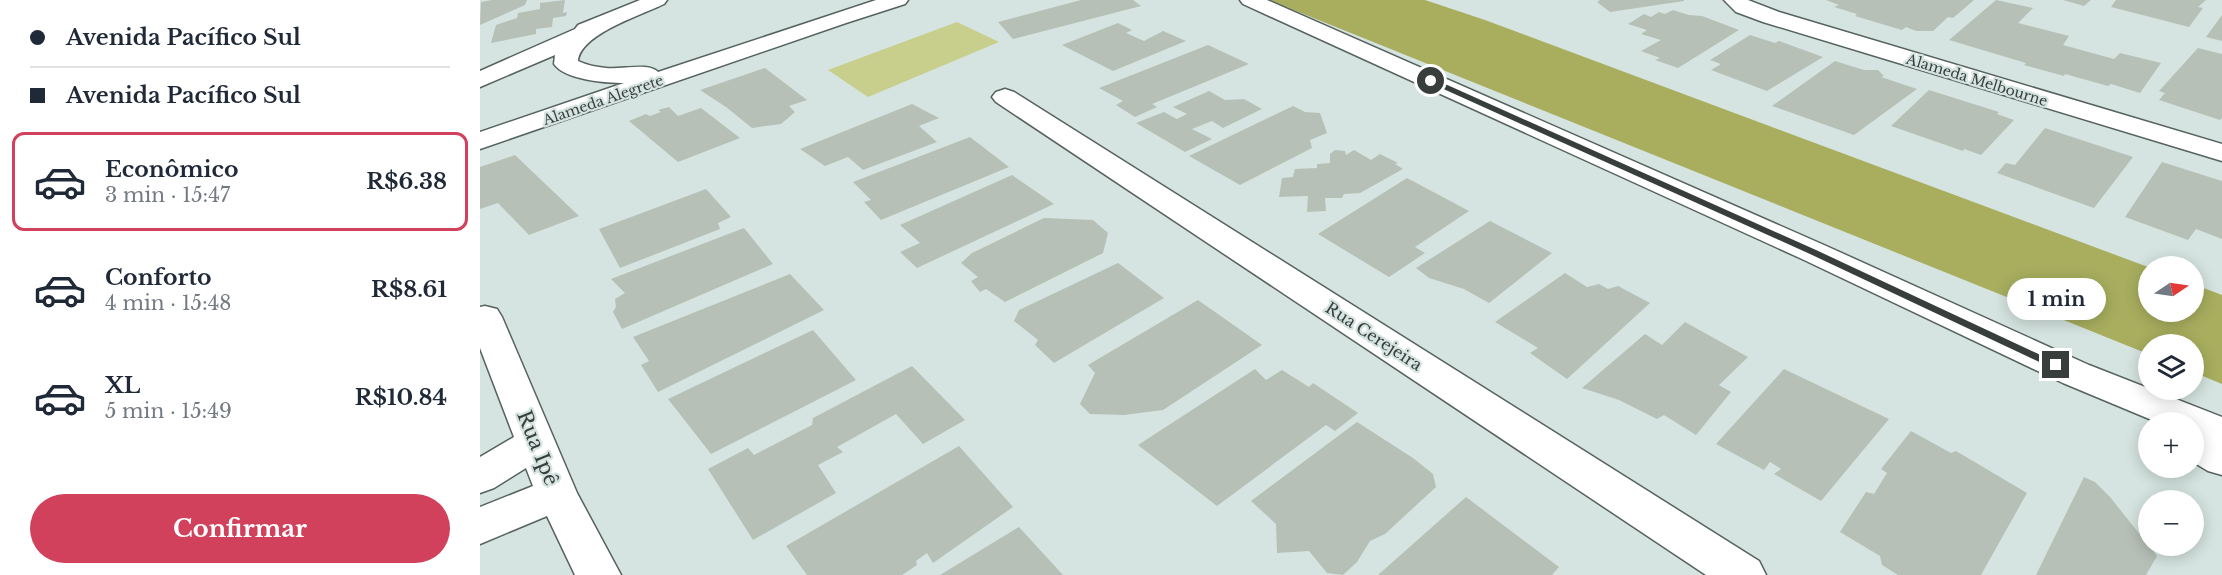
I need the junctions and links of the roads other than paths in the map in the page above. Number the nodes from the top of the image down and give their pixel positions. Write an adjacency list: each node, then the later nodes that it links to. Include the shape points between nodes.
1 (869, 0): 6 (street)
2 (898, 0): 6 (street, Alameda Alegrete)
3 (1250, 0): 14 (street)
4 (1734, 0): 12 (street, Alameda Melbourne, via 1771,17)
5 (652, 1): 7 (street, Alameda Alegrete)
6 (839, 9): 8 (street, Alameda Alegrete)
7 (586, 30): 8 (street, Alameda Alegrete, via 567,53 566,64 586,73 642,75); 9 (street, Alameda Alegrete)
8 (724, 57): 11 (street, Alameda Alegrete)
9 (480, 80)
10 (1005, 97): 30 (street, Rua Cerejeira)
11 (480, 141)
12 (2222, 153)
13 (485, 316): 22 (street, Rua Ipê)
14 (2076, 374): 15 (street); 16 (street); 17 (street); 19 (street)
15 (2140, 412)
16 (2151, 412)
17 (2160, 412)
18 (2204, 432): 21 (street)
19 (2222, 433)
20 (2204, 439): 23 (street)
21 (2222, 440)
22 (536, 443): 26 (street); 27 (street, Rua Ipê)
23 (2222, 448)
24 (2204, 449): 25 (street)
25 (2222, 460)
26 (480, 477)
27 (557, 494): 28 (street); 29 (street, Rua Ipê)
28 (480, 526)
29 (598, 575)
30 (1743, 575)

